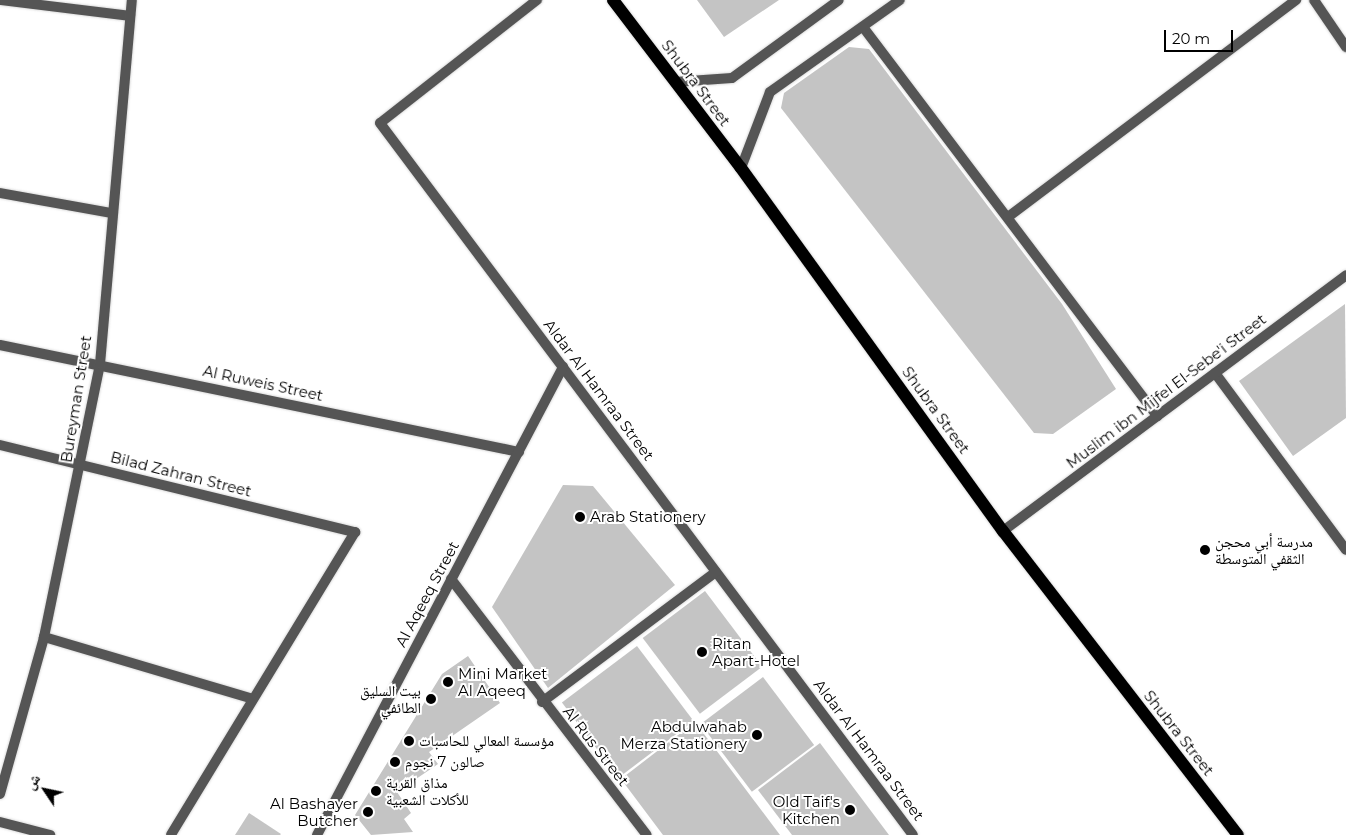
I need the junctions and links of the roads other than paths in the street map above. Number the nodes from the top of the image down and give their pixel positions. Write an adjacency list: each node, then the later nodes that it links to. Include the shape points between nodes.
1 (0, 0): 9 (street)
2 (132, 0): 9 (street, Bureyman Street)
3 (537, 0): 20 (street, Aldar Al Hamraa Street, via 380,123)
4 (612, 0): 12 (main road, Shubra Street)
5 (839, 0): 12 (street, via 732,78)
6 (900, 0): 10 (street)
7 (1296, 0): 16 (street)
8 (1314, 0): 11 (street)
9 (130, 16): 15 (street, Bureyman Street)
10 (863, 27): 13 (street, via 770,92); 16 (street)
11 (1346, 46)
12 (676, 82): 13 (main road, Shubra Street)
13 (741, 168): 26 (main road, Shubra Street)
14 (0, 193): 15 (street)
15 (111, 213): 19 (street, Bureyman Street)
16 (1008, 217): 22 (street)
17 (1346, 275): 21 (street, Muslim ibn Mijfel El-Sebe'i Street)
18 (0, 345): 19 (street, Al Ruweis Street)
19 (100, 364): 24 (street, Al Ruweis Street); 25 (street, Bureyman Street)
20 (563, 367): 24 (street, Al Aqeeq Street); 28 (street, Aldar Al Hamraa Street)
21 (1215, 373): 22 (street, Muslim ibn Mijfel El-Sebe'i Street); 27 (street)
22 (1157, 416): 26 (street, Muslim ibn Mijfel El-Sebe'i Street)
23 (0, 445): 25 (street, Bilad Zahran Street)
24 (518, 452): 29 (street, Al Aqeeq Street)
25 (81, 464): 30 (street, Bureyman Street); 31 (street, Bilad Zahran Street, via 355,532)
26 (1003, 531): 40 (main road, Shubra Street)
27 (1346, 550)
28 (716, 572): 32 (street); 39 (street, Aldar Al Hamraa Street)
29 (451, 579): 32 (street, Al Rus Street); 37 (street, Al Aqeeq Street)
30 (44, 637): 31 (street); 33 (street, Bureyman Street)
31 (250, 698): 36 (street)
32 (542, 702): 38 (street, Al Rus Street)
33 (0, 794)
34 (0, 822): 35 (street)
35 (50, 835)
36 (171, 835)
37 (316, 835)
38 (647, 835)
39 (913, 835)
40 (1238, 835)

